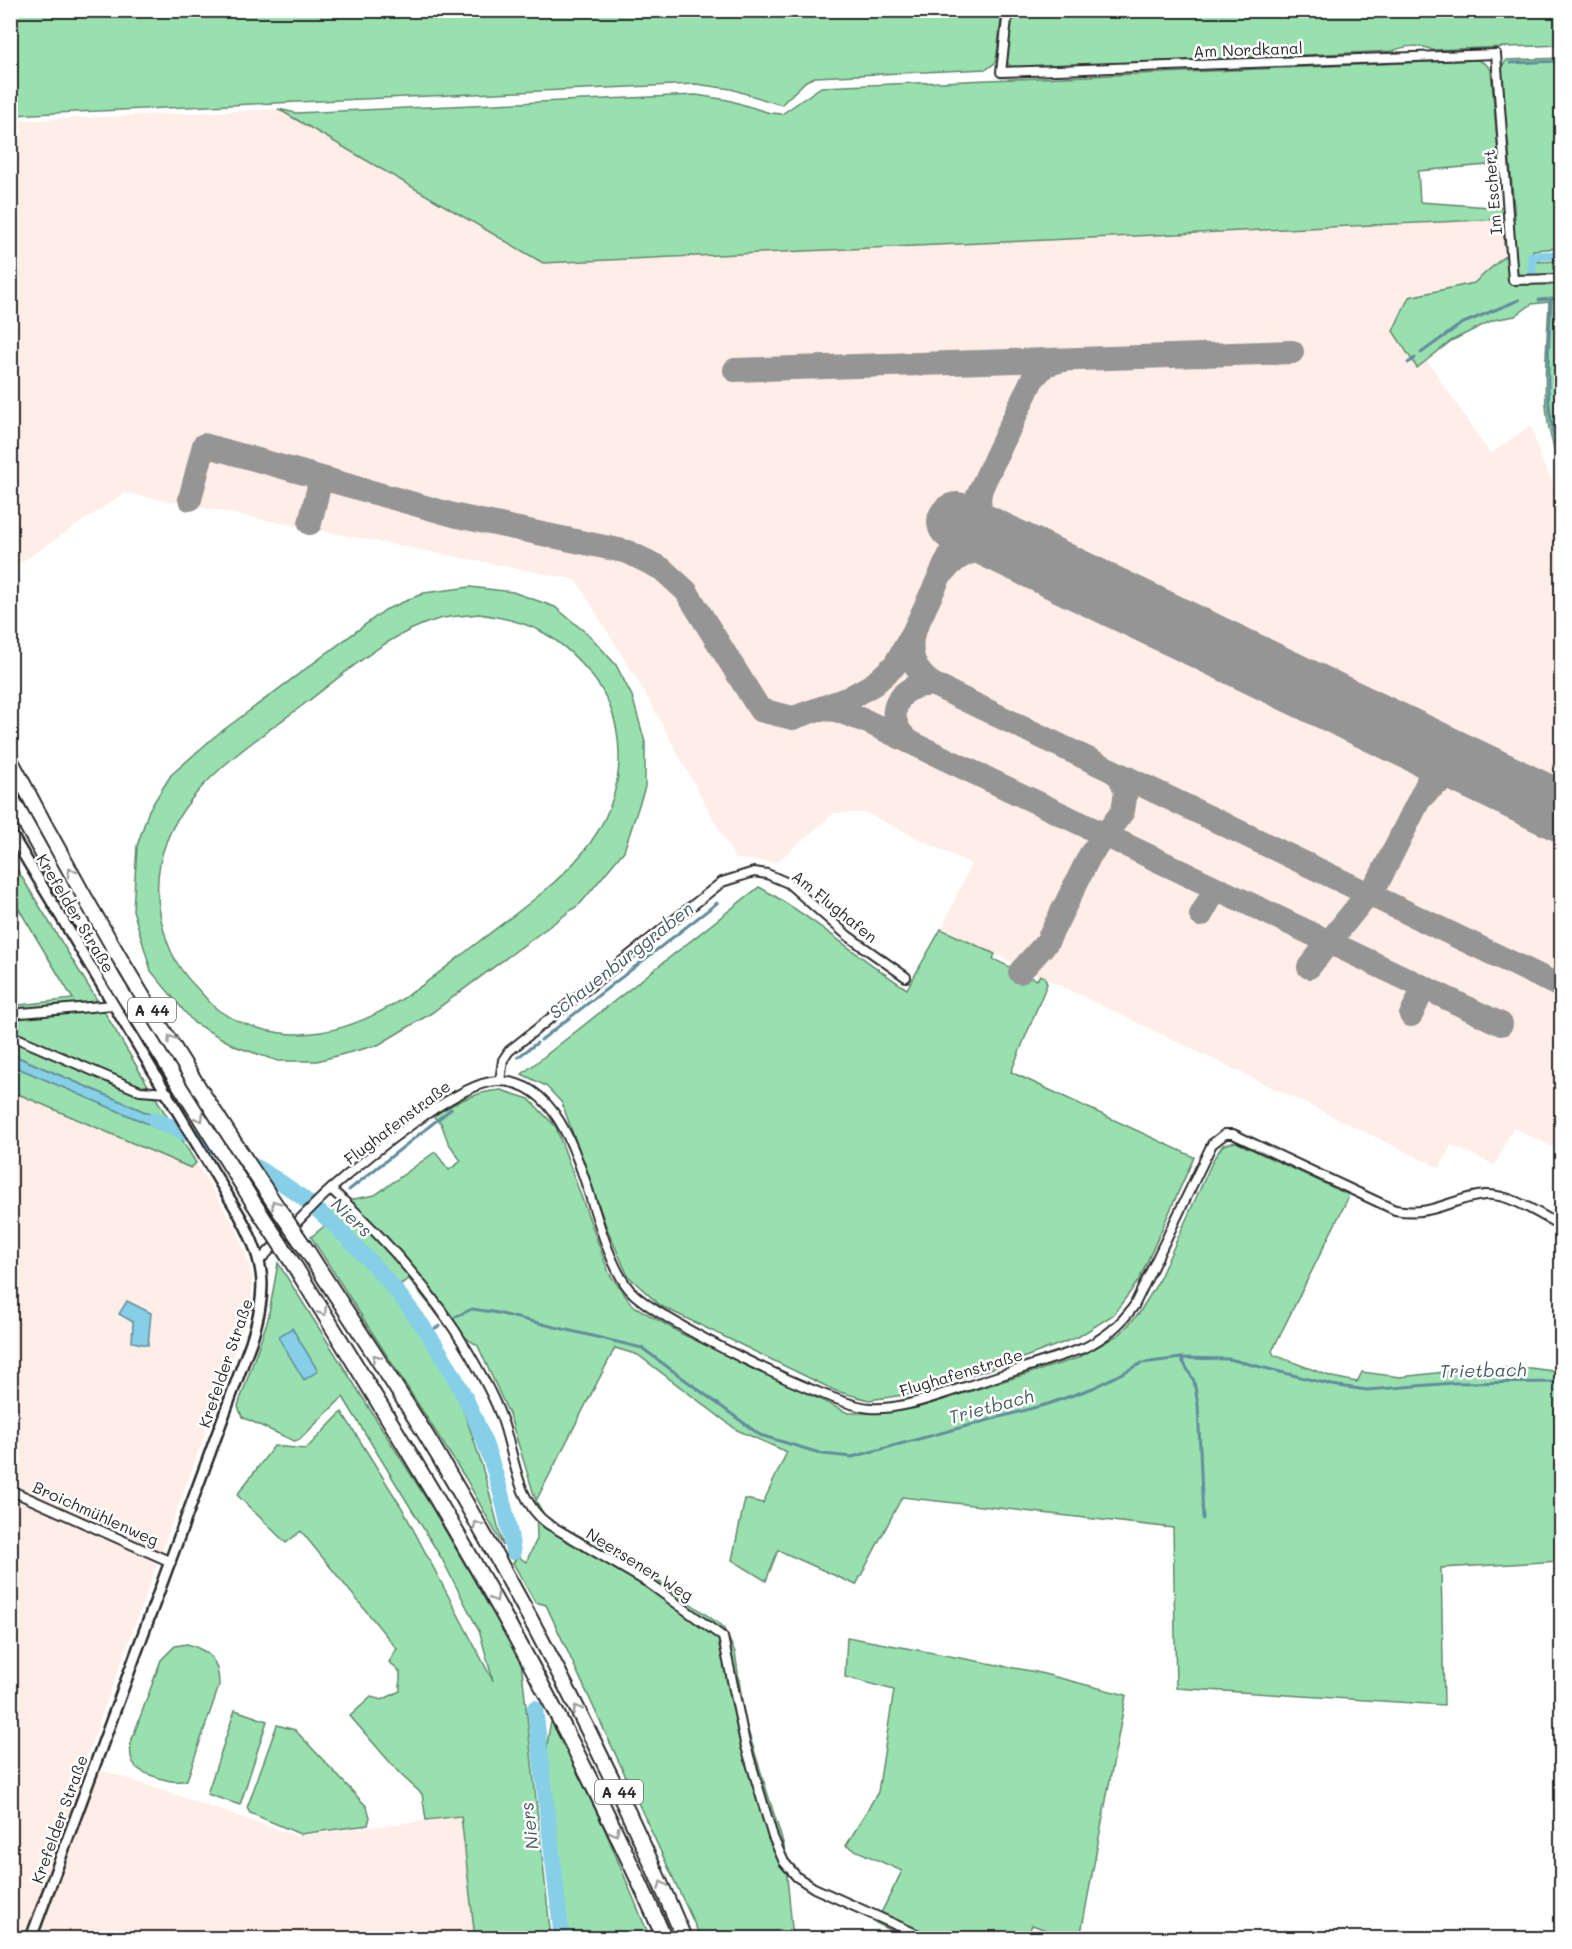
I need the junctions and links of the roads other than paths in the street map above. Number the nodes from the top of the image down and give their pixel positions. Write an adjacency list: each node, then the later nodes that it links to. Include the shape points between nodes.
1 (1008, 10): 2 (street, Am Nordkanal, via 1001,72)
2 (1496, 54): 3 (street, Im Eschert, via 1513,280)
3 (1562, 279)
4 (10, 759): 22 (highway, A 44, one-way to 4, bridge, via 615,1783 547,1650 437,1454 143,995)
5 (10, 796): 18 (highway, A 44, one-way to 18, bridge, via 114,980 292,1262 512,1627)
6 (10, 832): 8 (street, Krefelder Straße)
7 (906, 977): 11 (street, Am Flughafen, via 848,936 788,883 754,872 722,882 509,1051 503,1060)
8 (113, 1005): 9 (street); 12 (street, Krefelder Straße)
9 (10, 1014)
10 (10, 1035): 12 (street, via 140,1091)
11 (500, 1081): 13 (street, Flughafenstraße, via 466,1089 440,1105); 14 (street, Flughafenstraße, via 533,1091 556,1113 571,1144 615,1269 631,1292 657,1313 734,1353 832,1398 869,1408 929,1398 1084,1348 1103,1338 1134,1306 1212,1143 1225,1134 1240,1137 1395,1210 1422,1213 1493,1196)
12 (168, 1093): 15 (street, Krefelder Straße, via 247,1228)
13 (332, 1189): 15 (street, Flughafenstraße); 23 (street, Neersener Weg, via 438,1304 469,1353 500,1414 522,1486 535,1513 647,1581 723,1637 745,1743 773,1836 788,1868 814,1888)
14 (1562, 1226)
15 (260, 1260): 17 (street, Krefelder Straße, via 263,1291 258,1319)
16 (10, 1490): 17 (street, Broichmühlenweg)
17 (171, 1562): 19 (street, Krefelder Straße)
18 (650, 1904): 20 (highway); 21 (highway, A 44)
19 (31, 1938)
20 (659, 1938)
21 (664, 1938)
22 (684, 1938)
23 (924, 1938)

